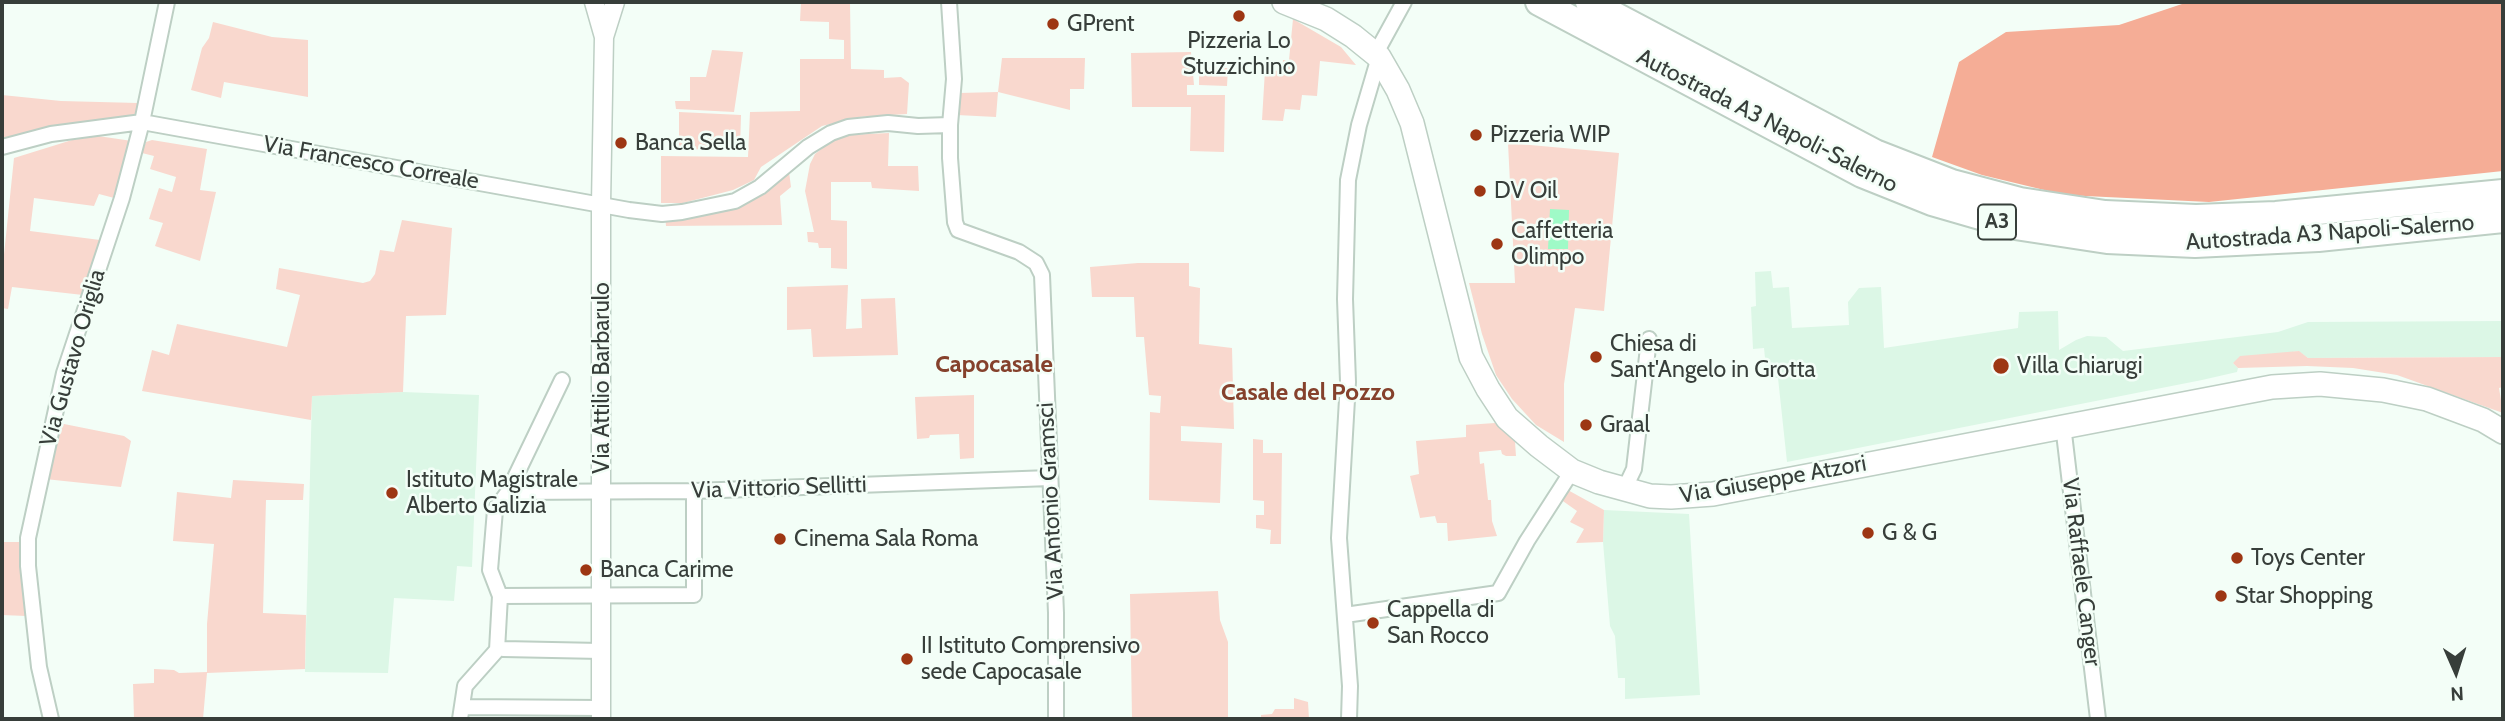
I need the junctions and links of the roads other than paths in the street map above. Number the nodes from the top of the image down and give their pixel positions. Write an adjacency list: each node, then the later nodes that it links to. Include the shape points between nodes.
1 (167, 2): 11 (street, Via Gustavo Origlia)
2 (594, 2): 9 (street, Via Attilio Barbarulo)
3 (615, 2): 9 (street, Via Attilio Barbarulo)
4 (949, 2): 12 (street, Via Antonio Gramsci, via 954,79)
5 (1283, 2): 10 (main road, Via Giuseppe Atzori, via 1326,19)
6 (1404, 2): 10 (street)
7 (1539, 2): 16 (highway, Autostrada A3 Napoli-Salerno / A3, via 1862,174 1932,202 2015,226 2107,240 2207,244 2318,239)
8 (1589, 2): 14 (highway, Autostrada A3 Napoli-Salerno / A3, via 1875,153 1952,183 2031,203 2130,216 2218,218)
9 (604, 37): 15 (street, Via Attilio Barbarulo)
10 (1378, 55): 21 (main road, Via Giuseppe Atzori, via 1412,123 1471,357 1507,418); 29 (street, via 1348,180 1348,382 1339,538)
11 (142, 122): 13 (street, Via Francesco Correale, via 51,134); 15 (street, Via Francesco Correale); 34 (street, Via Gustavo Origlia, via 64,373 28,538 39,667)
12 (950, 125): 15 (street, Via Francesco Correale, via 848,127 808,148 760,187 712,207 656,214); 22 (street, Via Antonio Gramsci, via 953,217 958,230 1019,252 1036,263 1042,275)
13 (2, 147)
14 (2503, 193)
15 (601, 204): 26 (street, Via Attilio Barbarulo)
16 (2503, 219)
17 (1649, 339): 23 (street, via 1634,469)
18 (562, 380): 25 (street)
19 (2063, 425): 20 (main road, Via Giuseppe Atzori, via 2272,387 2320,384 2427,399); 23 (main road, Via Giuseppe Atzori, via 1713,494 1671,498); 37 (street, Via Raffaele Canger)
20 (2503, 432)
21 (1572, 471): 23 (main road, Via Giuseppe Atzori); 29 (street, via 1498,593)
22 (1050, 478): 24 (street, Via Vittorio Sellitti); 35 (street, Via Antonio Gramsci)
23 (1624, 490)
24 (694, 491): 26 (street, Via Vittorio Sellitti); 27 (street, via 694,595)
25 (508, 492): 26 (street, Via Vittorio Sellitti); 28 (street, via 495,510 490,570)
26 (602, 492): 27 (street, Via Attilio Barbarulo)
27 (601, 595): 28 (street); 31 (street, Via Attilio Barbarulo)
28 (500, 596): 32 (street, via 497,649 465,686)
29 (1345, 615): 36 (street)
30 (503, 649): 31 (street)
31 (601, 651): 33 (street, Via Attilio Barbarulo)
32 (461, 713): 33 (street)
33 (601, 714)
34 (51, 719)
35 (1056, 719)
36 (1349, 719)
37 (2098, 719)

